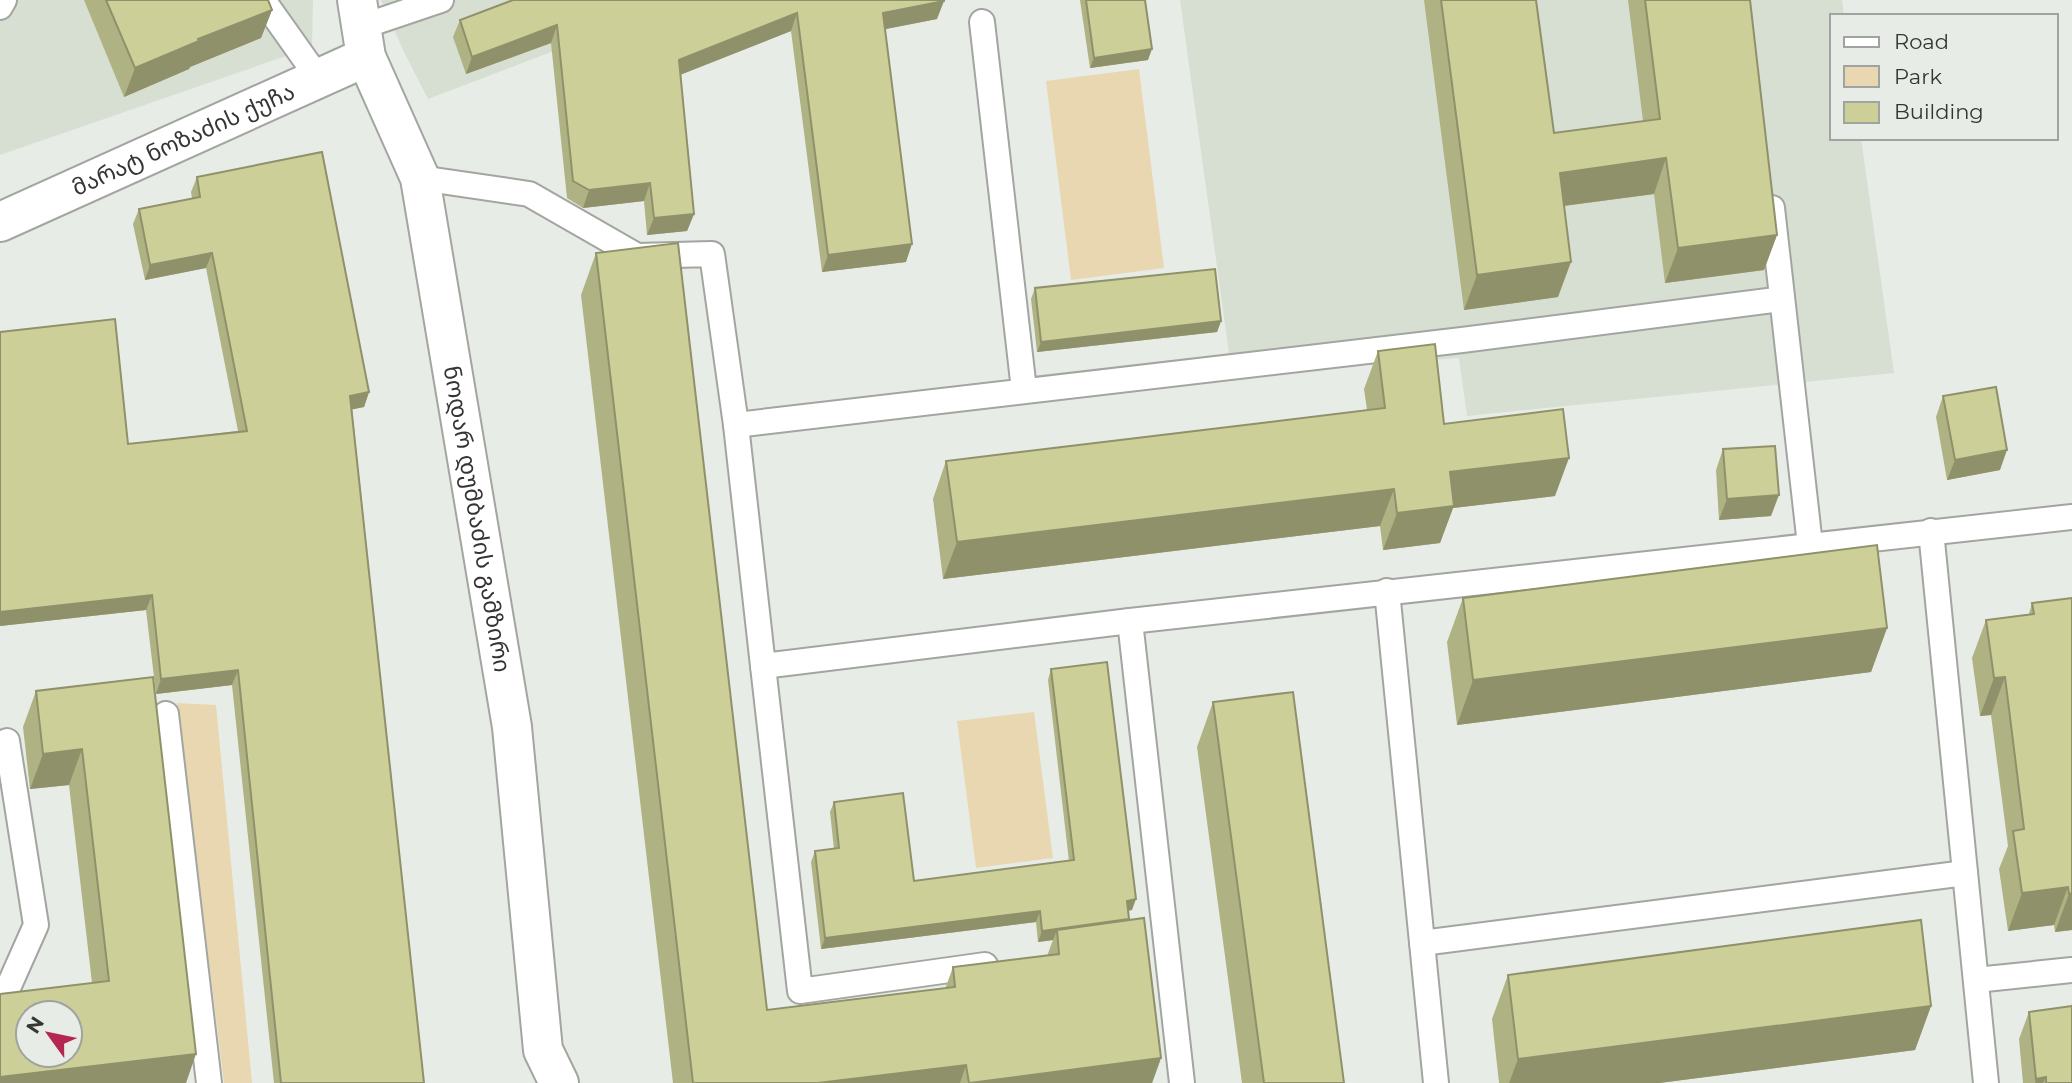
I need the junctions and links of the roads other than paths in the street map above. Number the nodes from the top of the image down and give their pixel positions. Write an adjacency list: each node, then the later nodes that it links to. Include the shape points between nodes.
1 (4, 0): 4 (lane)
2 (263, 0): 7 (lane)
3 (441, 0): 6 (lane)
4 (0, 7)
5 (982, 22): 12 (lane)
6 (361, 28): 7 (street, მარატ ნოზაძის ქუჩა); 8 (street, ნოდარ დუმბაძის გამზირი)
7 (319, 79): 10 (street, მარატ ნოზაძის ქუჩა)
8 (420, 178): 13 (lane, via 529,194 636,256 712,254); 30 (street, ნოდარ დუმბაძის გამზირი, via 512,727)
9 (1770, 190): 11 (lane)
10 (0, 222)
11 (1782, 299): 12 (lane); 16 (lane)
12 (1024, 390): 13 (lane)
13 (736, 425): 19 (lane)
14 (2072, 517): 15 (lane)
15 (1931, 531): 16 (lane); 22 (lane)
16 (1810, 545): 17 (lane)
17 (1387, 591): 18 (lane); 25 (lane)
18 (1129, 621): 19 (lane); 23 (lane)
19 (763, 666): 26 (lane, via 800,991)
20 (166, 714): 31 (lane)
21 (7, 741): 29 (lane, via 36,925)
22 (1965, 873): 25 (lane); 28 (lane)
23 (1166, 939): 24 (lane); 32 (lane)
24 (1139, 943)
25 (1422, 943): 33 (lane)
26 (1003, 962)
27 (2072, 970): 28 (lane)
28 (1976, 980): 34 (lane)
29 (0, 998)
30 (543, 1072)
31 (209, 1083)
32 (1182, 1083)
33 (1436, 1083)
34 (1986, 1083)

